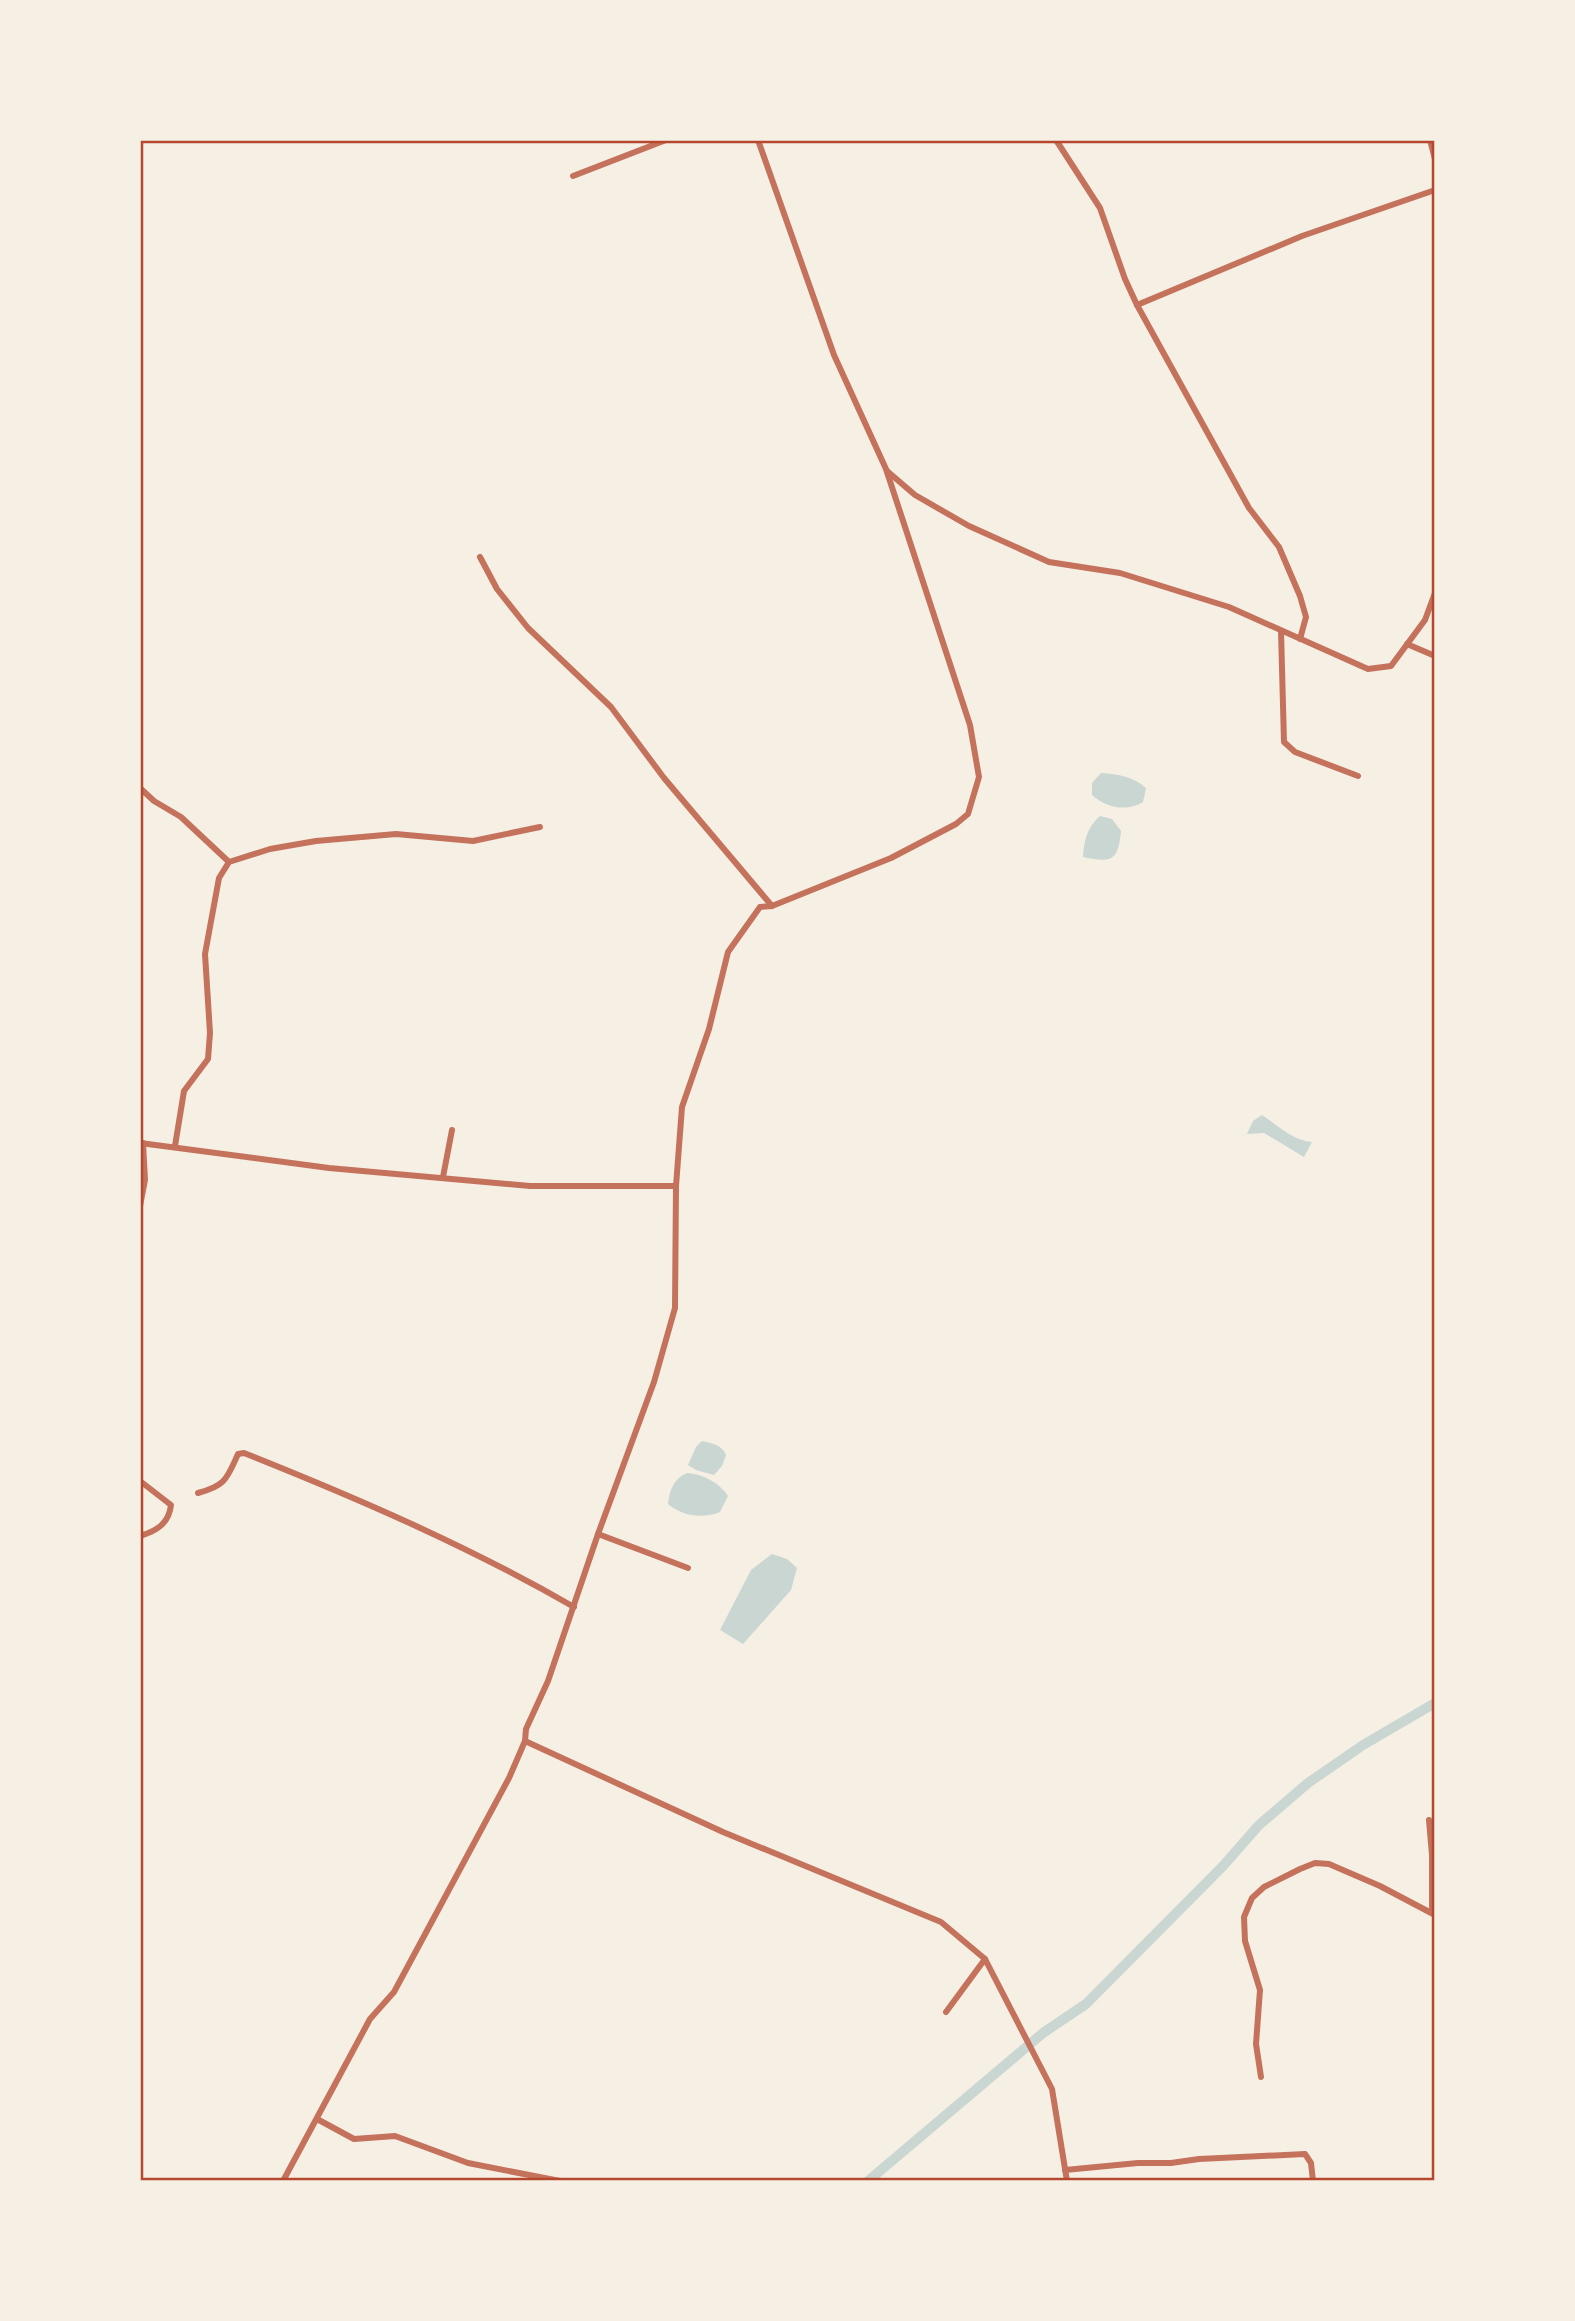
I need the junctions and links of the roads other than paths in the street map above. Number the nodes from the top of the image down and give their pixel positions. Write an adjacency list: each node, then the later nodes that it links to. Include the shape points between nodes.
1 (666, 140): 6 (street)
2 (758, 140): 9 (street, via 834,355)
3 (1056, 140): 8 (street, via 1100,208)
4 (1430, 140): 5 (street)
5 (1435, 159)
6 (573, 176)
7 (1435, 190): 8 (street, via 1313,232)
8 (1137, 305): 13 (street, via 1249,508 1279,547 1306,617)
9 (886, 469): 12 (street, via 915,495 958,520 1049,562 1120,573 1228,607); 20 (street, via 970,724 979,776 973,801 968,814 956,824 891,858)
10 (480, 557): 20 (street, via 497,589 528,628 611,707)
11 (1435, 593): 14 (street, via 1425,620)
12 (1281, 631): 13 (street); 16 (street, via 1284,742 1295,752)
13 (1300, 639): 14 (street, via 1368,669 1391,666)
14 (1407, 644): 15 (street)
15 (1435, 656)
16 (1358, 776)
17 (140, 788): 19 (street, via 181,817)
18 (540, 828): 19 (street, via 473,841 397,834 316,841)
19 (229, 862): 23 (street, via 219,878 205,954 208,1059 184,1091)
20 (772, 906): 25 (street, via 760,907 728,952 709,1029 682,1107)
21 (452, 1130): 24 (street)
22 (141, 1143): 23 (street); 26 (street, via 145,1180)
23 (175, 1146): 24 (street, via 329,1168)
24 (443, 1177): 25 (street, via 530,1186)
25 (676, 1186): 29 (street, via 675,1308 654,1382)
26 (140, 1206)
27 (140, 1481): 30 (street, via 171,1505 164,1524)
28 (198, 1493): 32 (street, via 221,1486 238,1454 244,1453 371,1504 512,1572)
29 (598, 1534): 31 (street); 32 (street)
30 (140, 1535)
31 (688, 1568)
32 (574, 1608): 33 (street)
33 (525, 1741): 36 (street, via 723,1832 941,1922); 39 (street, via 401,1980 370,2019)
34 (1429, 1820): 35 (street)
35 (1434, 1914): 38 (street, via 1329,1864 1300,1869 1252,1898 1244,1917 1245,1941 1260,1990 1256,2044)
36 (985, 1959): 37 (street); 40 (street, via 1052,2089)
37 (946, 2012)
38 (1261, 2077)
39 (317, 2119): 41 (street); 42 (street, via 354,2138 395,2136 468,2163)
40 (1065, 2171): 43 (street); 44 (street, via 1305,2154)
41 (283, 2181)
42 (560, 2181)
43 (1067, 2181)
44 (1314, 2181)

